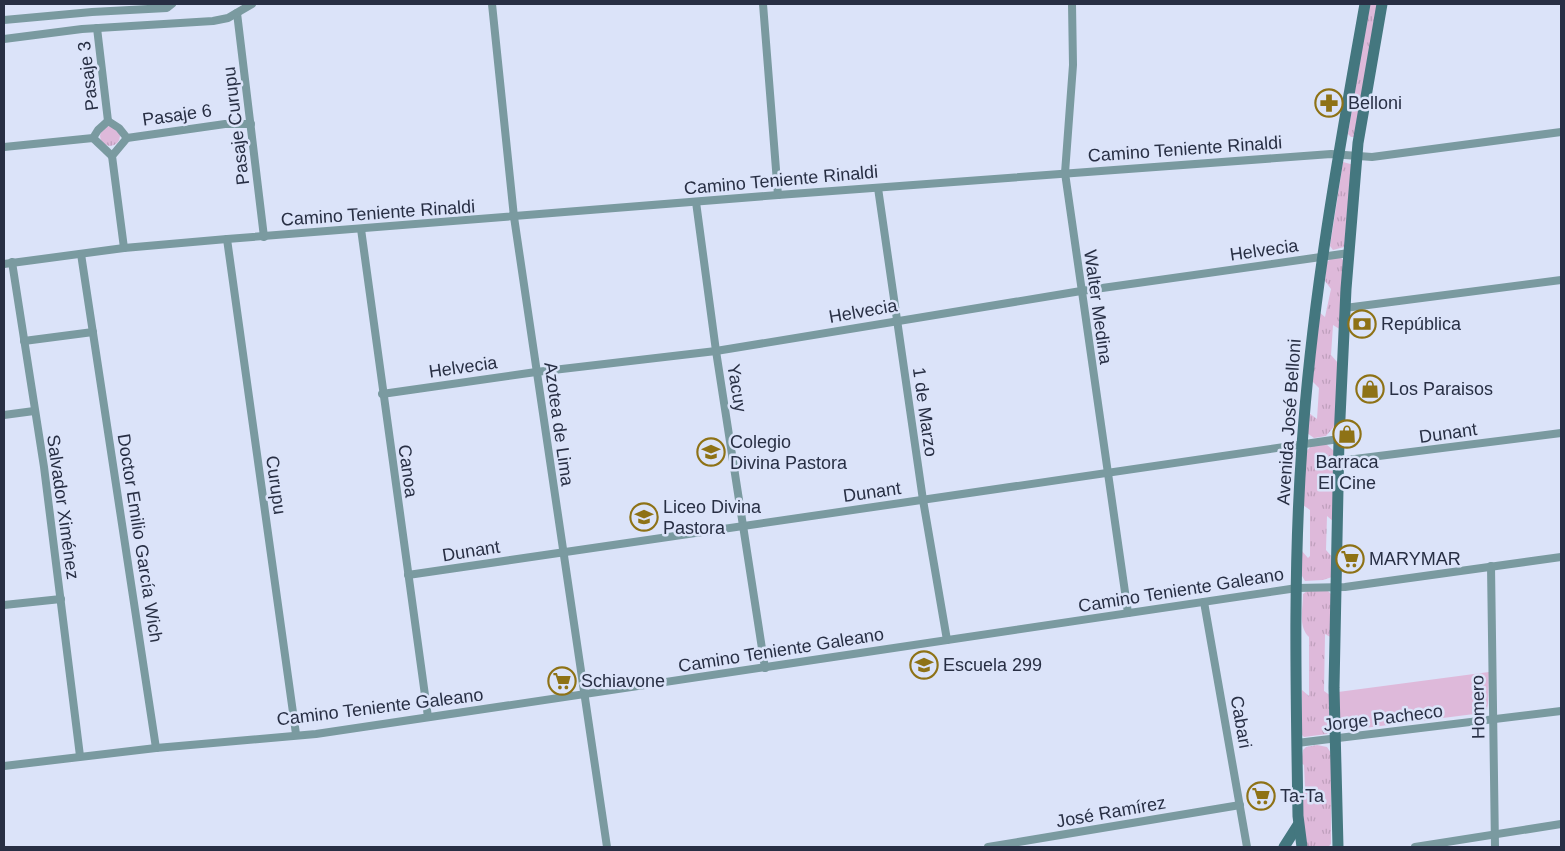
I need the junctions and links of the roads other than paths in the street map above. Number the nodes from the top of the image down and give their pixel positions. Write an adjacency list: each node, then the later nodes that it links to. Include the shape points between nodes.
1 (172, 4): 8 (street, via 167,8)
2 (252, 4): 9 (street)
3 (492, 4): 26 (street, Azotea de Lima)
4 (763, 4): 24 (street)
5 (1072, 4): 22 (street, Walter Medina, via 1072,65)
6 (1365, 4): 19 (main road, Avenida José Belloni)
7 (1382, 4): 21 (main road)
8 (92, 8): 10 (street)
9 (237, 13): 11 (street, via 213,21); 14 (street, Pasaje Curupu)
10 (4, 20)
11 (97, 28): 12 (street, via 32,33); 13 (street, Pasaje 3)
12 (4, 39)
13 (108, 121): 16 (street); 17 (street, Pasaje 6)
14 (251, 124): 17 (street, Pasaje 6, via 225,124); 28 (street, Pasaje Curupu)
15 (1561, 132): 21 (street, Camino Teniente Rinaldi, via 1372,157)
16 (93, 138): 18 (street); 20 (street)
17 (128, 138): 20 (street)
18 (4, 147)
19 (1339, 154): 21 (street, Camino Teniente Rinaldi); 22 (street, Camino Teniente Rinaldi); 33 (main road, Avenida José Belloni)
20 (112, 156): 30 (street)
21 (1357, 156): 31 (main road)
22 (1065, 173): 23 (street, Camino Teniente Rinaldi); 36 (street, Walter Medina)
23 (878, 188): 24 (street, Camino Teniente Rinaldi); 38 (street, 1 de Marzo)
24 (778, 195): 25 (street, Camino Teniente Rinaldi)
25 (696, 202): 26 (street, Camino Teniente Rinaldi); 41 (street, Yacuy)
26 (514, 217): 27 (street, Camino Teniente Rinaldi); 42 (street, Azotea de Lima)
27 (361, 229): 28 (street, Camino Teniente Rinaldi); 43 (street, Canoa)
28 (264, 236): 29 (street, Camino Teniente Rinaldi)
29 (227, 240): 30 (street, Camino Teniente Rinaldi); 69 (street, Curupu)
30 (124, 248): 32 (street, Camino Teniente Rinaldi)
31 (1348, 253): 33 (street, Helvecia); 37 (main road)
32 (81, 254): 34 (street, Camino Teniente Rinaldi); 39 (street, Doctor Emilio García Wich)
33 (1324, 256): 36 (street, Helvecia); 48 (main road, Avenida José Belloni)
34 (8, 263): 40 (street, Salvador Ximénez)
35 (1561, 280): 37 (street)
36 (1081, 291): 38 (street, Helvecia); 50 (street, Walter Medina)
37 (1345, 308): 47 (main road)
38 (896, 320): 41 (street, Helvecia); 51 (street, 1 de Marzo)
39 (93, 332): 40 (street); 72 (street, Doctor Emilio García Wich)
40 (24, 341): 44 (street, Salvador Ximénez)
41 (716, 351): 42 (street, Helvecia); 52 (street, Yacuy)
42 (536, 372): 43 (street, Helvecia); 53 (street, Azotea de Lima)
43 (382, 394): 56 (street, Canoa)
44 (34, 410): 45 (street); 59 (street, Salvador Ximénez)
45 (4, 415)
46 (1561, 433): 49 (street, Dunant)
47 (1339, 439): 48 (street, Dunant); 49 (main road)
48 (1302, 444): 50 (street, Dunant); 58 (main road, Avenida José Belloni)
49 (1339, 461): 57 (main road)
50 (1107, 473): 51 (street, Dunant); 62 (street, Walter Medina)
51 (923, 500): 52 (street, Dunant); 63 (street, 1 de Marzo)
52 (742, 526): 53 (street, Dunant); 64 (street, Yacuy)
53 (563, 552): 56 (street, Dunant); 65 (street, Azotea de Lima)
54 (1561, 557): 55 (street, Camino Teniente Galeano)
55 (1491, 566): 57 (street, Camino Teniente Galeano); 68 (street, Homero)
56 (408, 575): 67 (street, Canoa)
57 (1336, 586): 58 (street, Camino Teniente Galeano); 70 (main road)
58 (1297, 588): 60 (street, Camino Teniente Galeano); 71 (main road, Avenida José Belloni)
59 (61, 599): 61 (street); 73 (street, Salvador Ximénez)
60 (1204, 602): 62 (street, Camino Teniente Galeano); 75 (street, Cabari)
61 (4, 605)
62 (1128, 613): 63 (street, Camino Teniente Galeano)
63 (947, 640): 64 (street, Camino Teniente Galeano)
64 (765, 668): 65 (street, Camino Teniente Galeano)
65 (584, 695): 67 (street, Camino Teniente Galeano); 79 (street, Azotea de Lima)
66 (1561, 711): 68 (street, Jorge Pacheco)
67 (428, 717): 69 (street, Camino Teniente Galeano, via 316,734)
68 (1493, 720): 70 (street, Jorge Pacheco); 78 (street, Homero)
69 (296, 734): 72 (street, Camino Teniente Galeano)
70 (1334, 740): 71 (street, Jorge Pacheco); 84 (main road)
71 (1297, 743): 77 (main road, Avenida José Belloni)
72 (156, 748): 73 (street, Camino Teniente Galeano)
73 (80, 756): 74 (street, Camino Teniente Galeano)
74 (4, 766)
75 (1240, 806): 80 (street, José Ramírez); 81 (street, Cabari)
76 (1561, 824): 78 (street)
77 (1298, 825): 82 (main road); 83 (main road, Avenida José Belloni)
78 (1495, 836): 85 (street); 86 (street, Homero)
79 (607, 847)
80 (988, 847)
81 (1247, 847)
82 (1284, 847)
83 (1302, 847)
84 (1338, 847)
85 (1415, 847)
86 (1495, 847)

